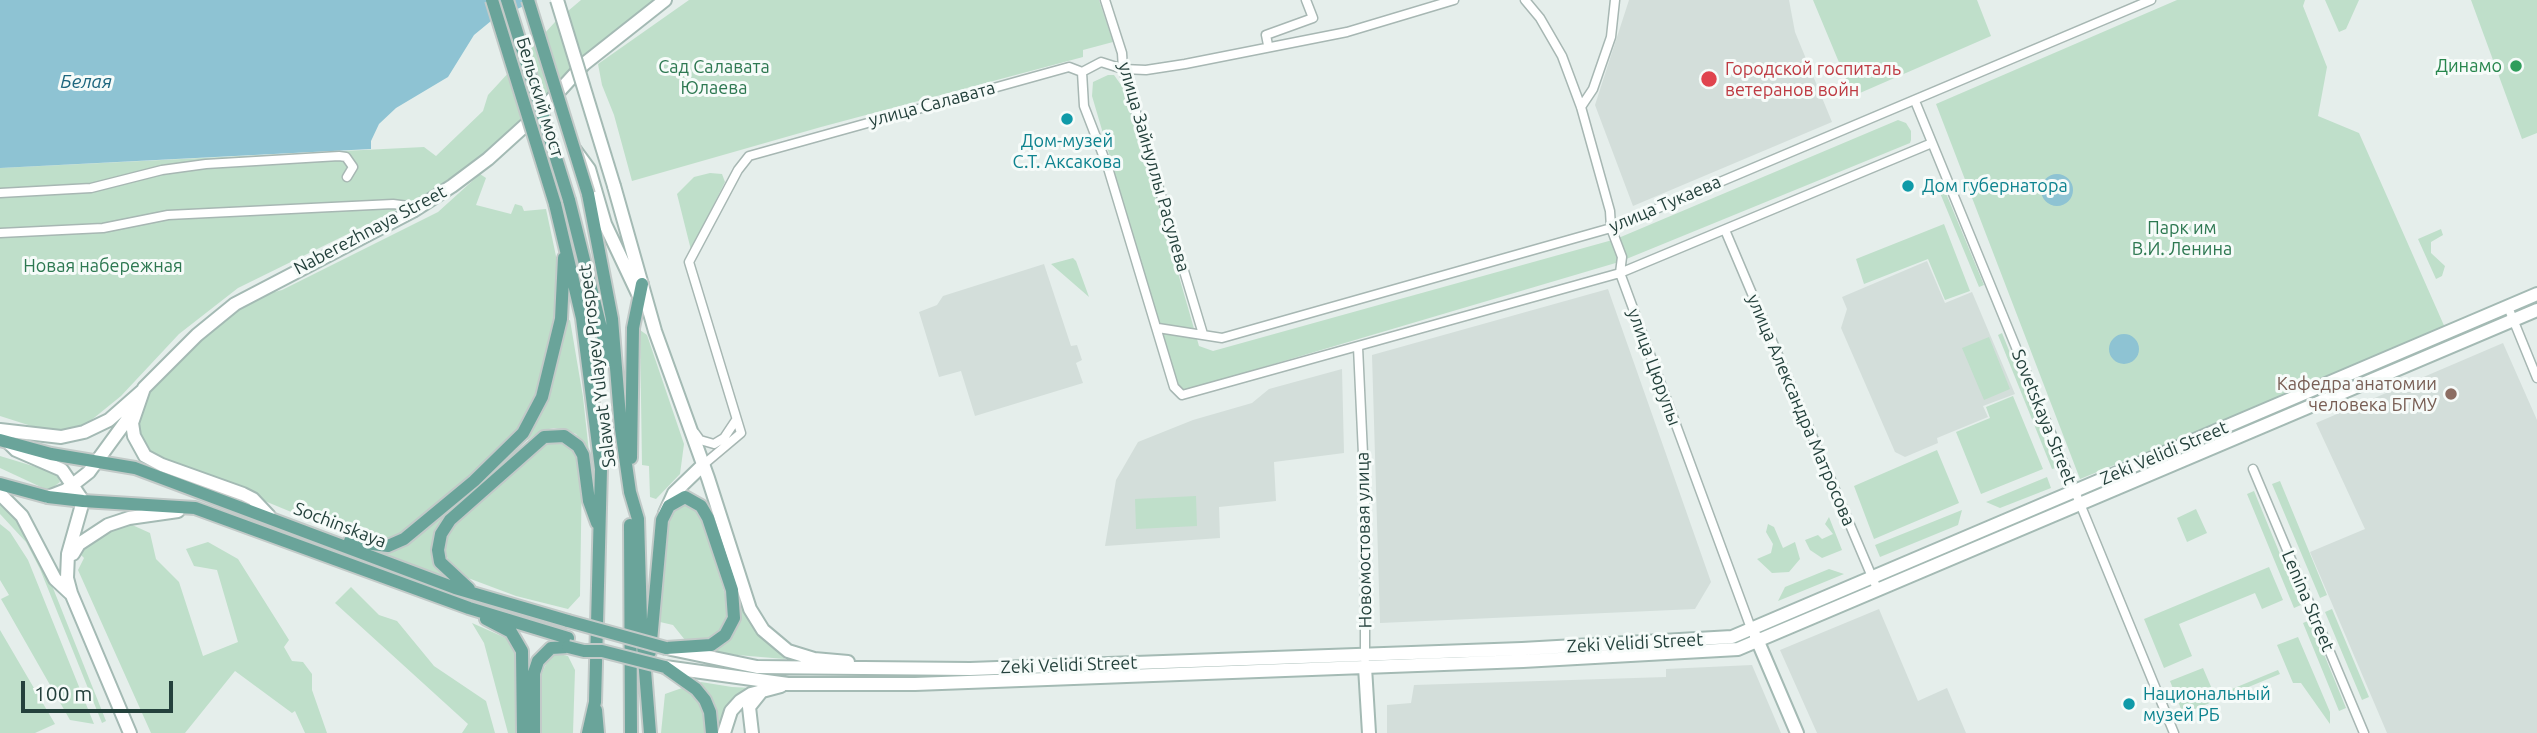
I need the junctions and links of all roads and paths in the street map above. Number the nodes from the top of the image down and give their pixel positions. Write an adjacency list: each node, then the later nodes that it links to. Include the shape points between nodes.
1 (492, 0): 23 (main road, Бельский мост, bridge)
2 (507, 0): 40 (main road, Бельский мост, bridge, via 602,322)
3 (528, 0): 20 (main road, Бельский мост, bridge)
4 (557, 0): 27 (main road, bridge, via 614,186)
5 (665, 0): 21 (main road, Naberezhnaya Street, via 584,64 488,159)
6 (1105, 0): 13 (street, улица Зайнуллы Расулева)
7 (1306, 0): 12 (street, via 1312,18 1266,35)
8 (1454, 0): 12 (street, улица Салавата, via 1347,32)
9 (1525, 0): 16 (street, улица Цюрупы, via 1562,56)
10 (1615, 0): 16 (street, via 1611,37 1593,89)
11 (2151, 0): 15 (street, улица Тукаева)
12 (1268, 45): 13 (street, улица Салавата, via 1159,68)
13 (1123, 69): 14 (street, улица Салавата, via 1101,62); 33 (street, улица Зайнуллы Расулева)
14 (1082, 72): 32 (street, via 1084,106); 39 (street, улица Салавата, via 1069,67 749,156 689,262)
15 (1915, 101): 17 (street, Sovetskaya Street); 22 (street, улица Тукаева)
16 (1581, 107): 22 (street, улица Цюрупы)
17 (1932, 143): 24 (street); 52 (street, Sovetskaya Street)
18 (347, 177): 19 (street, via 353,167 339,156 206,164 91,188)
19 (0, 192)
20 (592, 193): 27 (main road, via 616,253); 40 (main road, Salawat Yulayev Prospect, via 612,319)
21 (413, 211): 25 (street, via 393,204 167,215 103,228); 36 (main road, Naberezhnaya Street, via 234,304)
22 (1611, 228): 26 (street, улица Цюрупы, via 1622,257); 33 (street, улица Тукаева, via 1222,338)
23 (561, 230): 61 (main road, via 573,272 594,396 601,468); 62 (main road, via 565,275 561,319 542,397 511,448 421,527 387,546 358,544)
24 (1725, 230): 26 (street); 63 (street, улица Александра Матросова)
25 (0, 233)
26 (1620, 273): 34 (street); 67 (street, улица Цюрупы)
27 (640, 290): 38 (main road); 53 (main road, via 633,328)
28 (2537, 294): 29 (main road, Zeki Velidi Street)
29 (2508, 307): 31 (street); 52 (main road, Zeki Velidi Street)
30 (2537, 310): 31 (main road, Zeki Velidi Street)
31 (2513, 320): 35 (street); 57 (main road, Zeki Velidi Street)
32 (1158, 328): 33 (street, улица Тукаева); 34 (street, via 1177,393 1191,394)
33 (1203, 334)
34 (1358, 347): 70 (street, Новомостовая улица, via 1365,497)
35 (2537, 378)
36 (144, 388): 37 (main road, Naberezhnaya Street); 41 (main road, via 109,420 84,432 61,437)
37 (139, 401): 44 (main road); 60 (main road, via 132,423 145,456 243,494)
38 (680, 406): 39 (street, via 707,444 724,439); 43 (main road)
39 (736, 420): 45 (street, улица Салавата, via 741,433)
40 (621, 429): 53 (main road, Salawat Yulayev Prospect)
41 (0, 430)
42 (4, 441): 44 (main road, Sochinskaya); 47 (main road)
43 (693, 442): 45 (main road); 51 (main road)
44 (99, 461): 48 (main road); 60 (main road, Sochinskaya, via 135,468)
45 (703, 465): 51 (main road); 71 (main road, via 746,599 763,630 801,655)
46 (2253, 469): 91 (street, Lenina Street)
47 (62, 470): 50 (main road); 55 (main road, via 66,481)
48 (89, 472): 50 (main road); 56 (main road, via 81,490)
49 (0, 484): 55 (main road, Sochinskaya)
50 (75, 484): 55 (main road); 56 (main road)
51 (681, 487): 59 (main road, via 669,499)
52 (2075, 491): 57 (street, Sovetskaya Street); 63 (main road, Zeki Velidi Street)
53 (630, 492): 75 (main road, via 638,519); 83 (main road)
54 (0, 494): 64 (main road, via 22,516 55,579)
55 (53, 495): 56 (main road, Sochinskaya)
56 (83, 501): 58 (main road, Sochinskaya); 64 (main road, via 68,554)
57 (2080, 505): 63 (main road, Zeki Velidi Street); 90 (street, Sovetskaya Street)
58 (195, 508): 64 (main road, via 128,518 94,533 72,555); 66 (main road, Sochinskaya)
59 (665, 513): 69 (main road, via 679,498 701,506 734,603 734,618 725,635 711,645); 75 (main road, via 657,555)
60 (269, 516): 62 (main road, Sochinskaya)
61 (598, 526): 65 (main road, via 579,446 564,436 544,437 450,520 441,534 440,562); 76 (main road)
62 (301, 528): 65 (main road, Sochinskaya)
63 (1875, 585): 67 (main road, Zeki Velidi Street)
64 (71, 593): 78 (main road)
65 (475, 593): 69 (main road, Sochinskaya, bridge, via 666,648)
66 (469, 608): 68 (main road, Sochinskaya); 79 (main road, via 511,632 522,651)
67 (1755, 636): 70 (main road, Zeki Velidi Street); 89 (main road, улица Цюрупы)
68 (568, 643): 72 (main road, Sochinskaya, bridge); 80 (main road, via 551,648 538,661)
69 (684, 649): 71 (main road, Zeki Velidi Street, via 757,667)
70 (1365, 660): 71 (main road, Zeki Velidi Street, via 970,669); 73 (main road, Zeki Velidi Street, via 915,684); 88 (main road, Новомостовая улица)
71 (877, 666)
72 (683, 675): 73 (main road, Zeki Velidi Street); 86 (main road, via 705,700)
73 (788, 684): 74 (main road)
74 (761, 691): 77 (main road, via 749,707); 87 (main road, via 731,711)
75 (647, 692): 84 (main road); 85 (main road)
76 (595, 702): 81 (main road); 82 (main road)
77 (751, 728)
78 (130, 733)
79 (523, 733)
80 (534, 733)
81 (588, 733)
82 (598, 733)
83 (631, 733)
84 (645, 733)
85 (650, 733)
86 (712, 733)
87 (724, 733)
88 (1369, 733)
89 (1797, 733)
90 (2174, 733)
91 (2364, 733)

